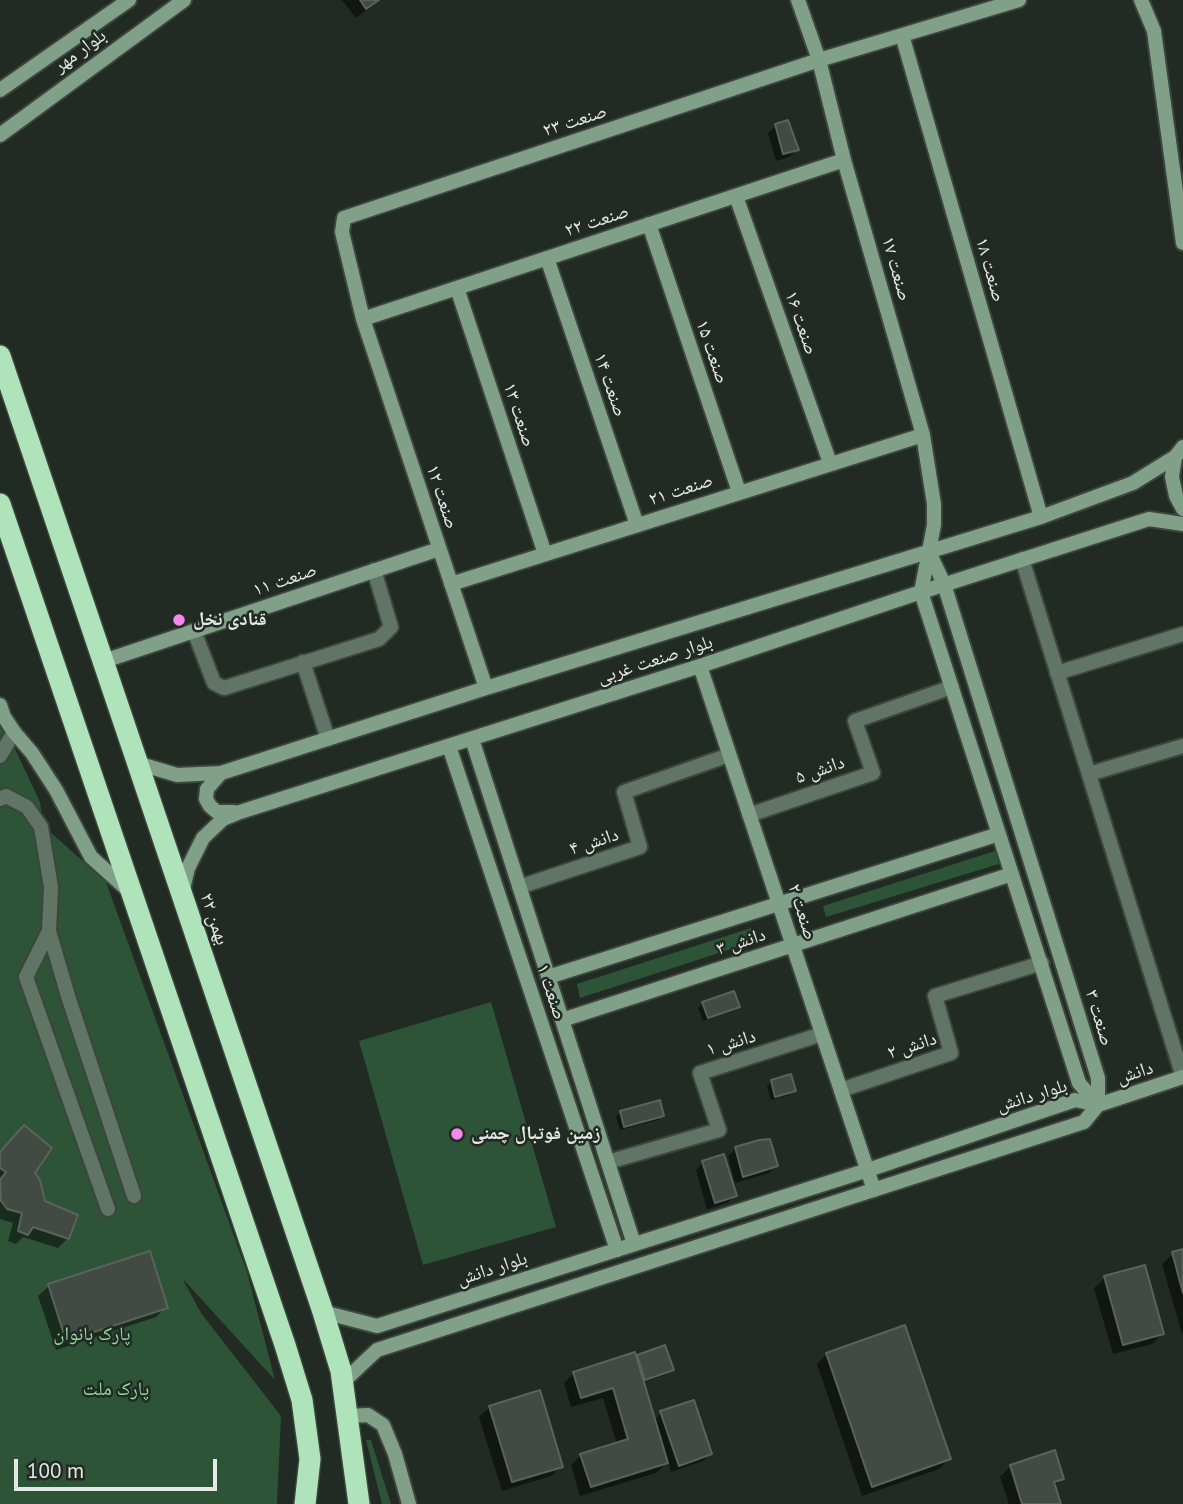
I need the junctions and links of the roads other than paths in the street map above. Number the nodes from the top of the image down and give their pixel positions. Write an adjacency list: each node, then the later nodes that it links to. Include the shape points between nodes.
1 (128, 0): 8 (street, بلوار مهر)
2 (184, 0): 9 (street, بلوار مهر)
3 (798, 0): 7 (street, صنعت ۱۷)
4 (1019, 0): 6 (street, صنعت ۲۳)
5 (1141, 0): 14 (street, via 1154,31)
6 (902, 35): 7 (street, صنعت ۲۳); 25 (street, صنعت ۱۸)
7 (819, 60): 10 (street, صنعت ۱۷); 12 (street, صنعت ۲۳)
8 (0, 90)
9 (1, 133)
10 (844, 160): 11 (street, صنعت ۲۲); 19 (street, صنعت ۱۷)
11 (736, 196): 13 (street, صنعت ۲۲); 21 (street, صنعت ۱۶)
12 (344, 218): 17 (street, صنعت ۱۲, via 342,232)
13 (649, 224): 15 (street, صنعت ۲۲); 22 (street, صنعت ۱۵)
14 (1183, 243)
15 (547, 258): 16 (street, صنعت ۲۲); 27 (street, صنعت ۱۴)
16 (457, 288): 17 (street, صنعت ۲۲); 31 (street, صنعت ۱۳)
17 (363, 319): 29 (street, صنعت ۱۲)
18 (0, 356): 39 (highway, ۲۲ بهمن)
19 (923, 435): 21 (street, صنعت ۲۱); 30 (street, صنعت ۱۷, via 934,504)
20 (1179, 452): 24 (street, via 1172,477); 25 (street, بلوار صنعت غربی, via 1133,483)
21 (830, 463): 22 (street, صنعت ۲۱)
22 (739, 492): 27 (street, صنعت ۲۱)
23 (0, 504): 28 (highway)
24 (1183, 509)
25 (1041, 517): 30 (street, بلوار صنعت غربی)
26 (1183, 524): 32 (street, بلوار صنعت غربی, via 1149,519)
27 (637, 525): 31 (street, صنعت ۲۱)
28 (4, 530): 62 (highway)
29 (439, 549): 33 (street, صنعت ۱۱); 34 (street, صنعت ۱۲)
30 (929, 552): 35 (street, صنعت ۳); 36 (street, صنعت ۱۷); 44 (street, بلوار صنعت غربی)
31 (545, 554): 34 (street, صنعت ۲۱)
32 (1022, 559): 35 (street, بلوار صنعت غربی); 42 (street)
33 (374, 570): 37 (street, صنعت ۱۱); 40 (street, via 391,627 386,634)
34 (451, 584): 44 (street, صنعت ۱۲)
35 (944, 584): 36 (street, بلوار صنعت غربی); 73 (street, صنعت ۳, via 1098,1078)
36 (921, 592): 41 (street, بلوار صنعت غربی); 43 (street, صنعت ۳)
37 (194, 631): 39 (street, صنعت ۱۱); 40 (street, via 218,687)
38 (1183, 634): 42 (street)
39 (104, 661): 53 (highway, ۲۲ بهمن)
40 (303, 662): 47 (street)
41 (700, 666): 48 (street, بلوار صنعت غربی); 51 (street, صنعت ۲)
42 (1057, 673): 55 (street)
43 (952, 687): 58 (street, دانش ۵, via 855,721 873,773); 59 (street, صنعت ۳)
44 (486, 688): 47 (street, بلوار صنعت غربی)
45 (0, 705): 46 (street)
46 (14, 732): 52 (street); 62 (street, via 56,790 91,857)
47 (328, 739): 54 (street, بلوار صنعت غربی)
48 (472, 739): 49 (street, بلوار صنعت غربی); 61 (street, صنعت ۱)
49 (449, 746): 57 (street, بلوار صنعت غربی); 81 (street, صنعت ۱)
50 (1183, 746): 55 (street)
51 (729, 755): 58 (street, صنعت ۲); 61 (street, دانش ۴, via 624,792 640,847)
52 (0, 756)
53 (136, 763): 54 (street, بلوار صنعت غربی, via 177,775); 63 (highway, ۲۲ بهمن)
54 (221, 774): 57 (street, via 207,789 206,799 217,812)
55 (1089, 774): 71 (street)
56 (0, 799): 65 (street, via 6,796 27,807 41,827 51,887)
57 (240, 812): 63 (street, بلوار صنعت غربی, via 203,838 188,868)
58 (749, 814): 64 (street, صنعت ۲)
59 (999, 834): 60 (street, صنعت ۳); 64 (street, دانش ۳)
60 (1012, 874): 66 (street, دانش ۳); 67 (street, صنعت ۳)
61 (519, 887): 68 (street, صنعت ۱)
62 (132, 893): 86 (highway, via 302,1400 310,1458)
63 (182, 895): 83 (highway, ۲۲ بهمن)
64 (779, 904): 66 (street, صنعت ۲); 68 (street, دانش ۳)
65 (50, 931): 77 (street); 78 (street, via 26,978)
66 (793, 945): 69 (street, دانش ۳); 70 (street, صنعت ۲)
67 (1042, 963): 72 (street, دانش ۲, via 935,996 951,1053); 73 (street, صنعت ۳, via 1079,1083)
68 (548, 977): 69 (street, صنعت ۱)
69 (562, 1020): 74 (street, صنعت ۱)
70 (822, 1034): 72 (street, صنعت ۲); 74 (street, دانش ۱, via 700,1073 719,1130)
71 (1183, 1077): 73 (street, دانش)
72 (841, 1090): 75 (street, صنعت ۲)
73 (1098, 1105): 75 (street, بلوار دانش, via 1075,1100); 76 (street, بلوار دانش, via 1084,1122)
74 (608, 1162): 80 (street, صنعت ۱)
75 (867, 1170): 76 (street, صنعت ۲); 79 (street, بلوار دانش)
76 (874, 1191): 82 (street, بلوار دانش)
77 (134, 1196)
78 (108, 1209)
79 (668, 1234): 80 (street, بلوار دانش); 82 (street)
80 (634, 1244): 81 (street, بلوار دانش)
81 (617, 1250): 83 (street, بلوار دانش, via 377,1326)
82 (675, 1255): 84 (street, بلوار دانش, via 377,1350)
83 (323, 1312): 84 (highway, ۲۲ بهمن)
84 (343, 1382): 85 (highway, ۲۲ بهمن)
85 (350, 1434): 87 (highway); 88 (highway, ۲۲ بهمن); 89 (highway); 90 (street, via 368,1415 383,1425)
86 (305, 1504)
87 (350, 1504)
88 (359, 1504)
89 (368, 1504)
90 (409, 1504)

